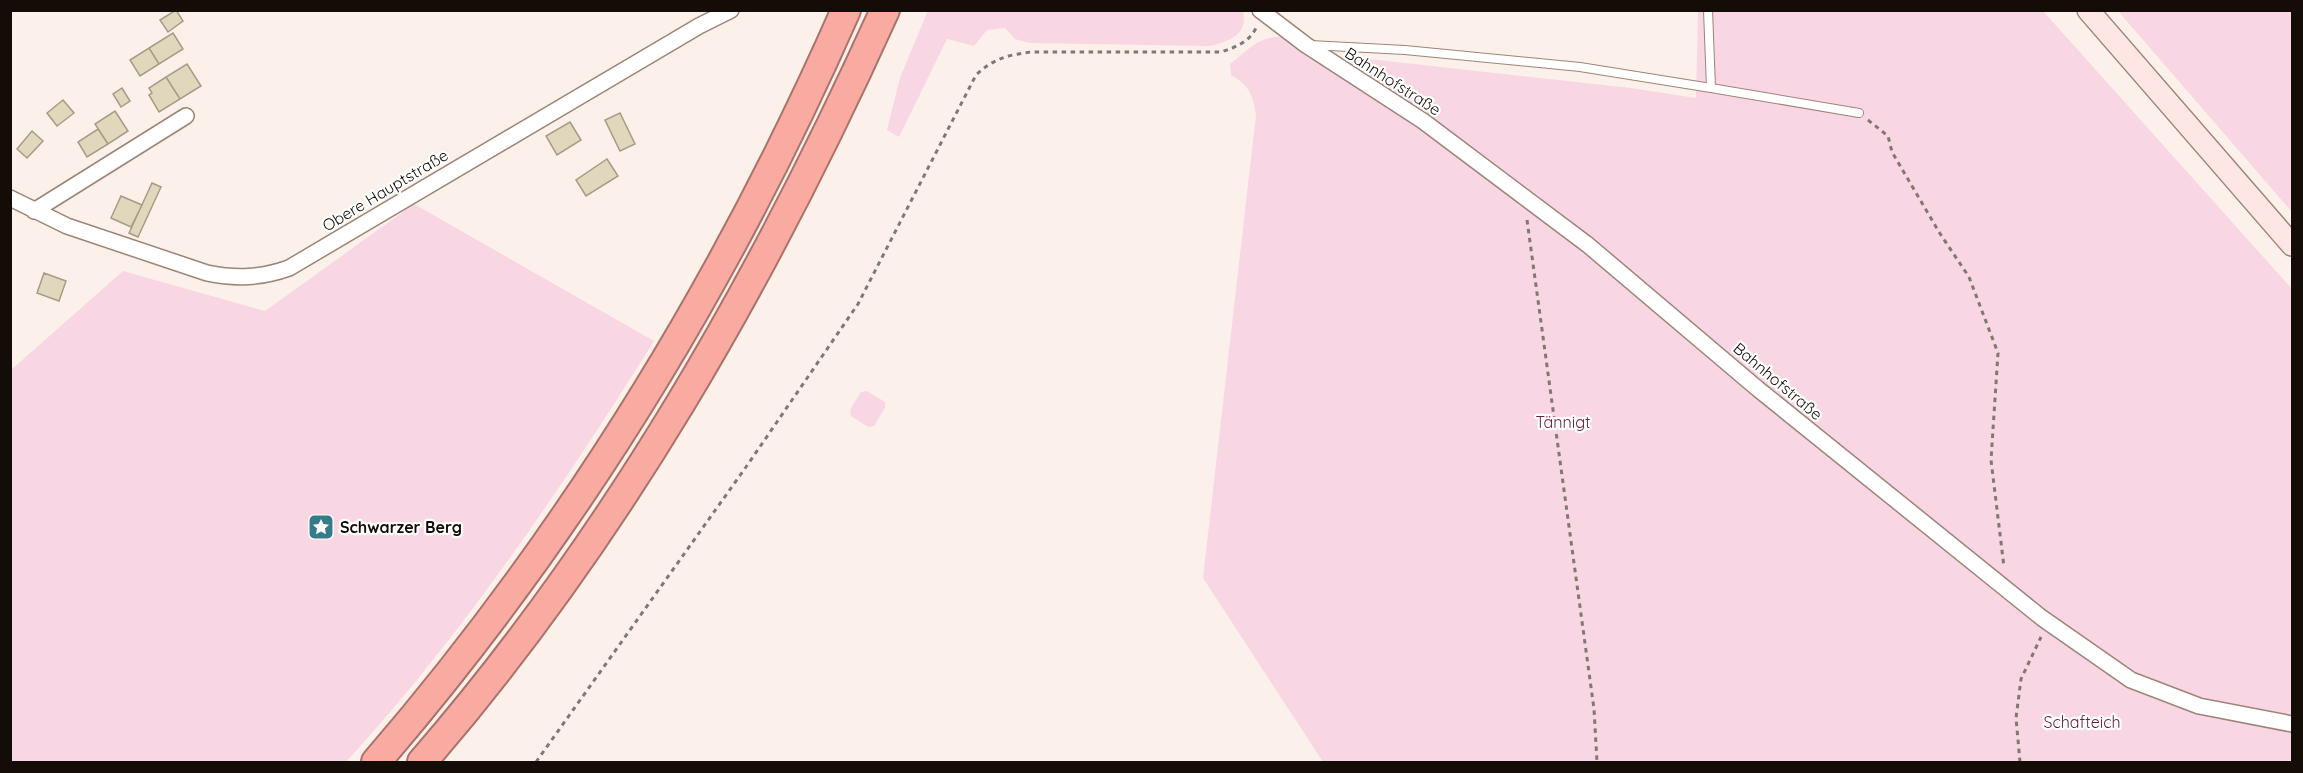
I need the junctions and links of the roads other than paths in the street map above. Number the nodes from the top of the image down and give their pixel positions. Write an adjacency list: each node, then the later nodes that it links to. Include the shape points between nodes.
1 (731, 10): 12 (street, Obere Hauptstraße, via 273,274 231,278 207,273 75,230)
2 (846, 10): 15 (highway, via 769,175 706,293 636,408 499,612)
3 (885, 10): 16 (highway, via 800,191 665,432 525,633)
4 (1708, 10): 8 (lane)
5 (2088, 10): 13 (main road)
6 (1262, 12): 7 (street, Bahnhofstraße)
7 (1306, 45): 8 (lane, via 1580,67); 14 (street, Bahnhofstraße, via 1423,121 1588,245 1758,389 2007,589 2131,680 2199,706)
8 (1711, 88): 9 (lane)
9 (1859, 113)
10 (186, 116): 12 (street)
11 (10, 198): 12 (street, Obere Hauptstraße)
12 (34, 211)
13 (2292, 245)
14 (2292, 724)
15 (376, 762)
16 (422, 762)

